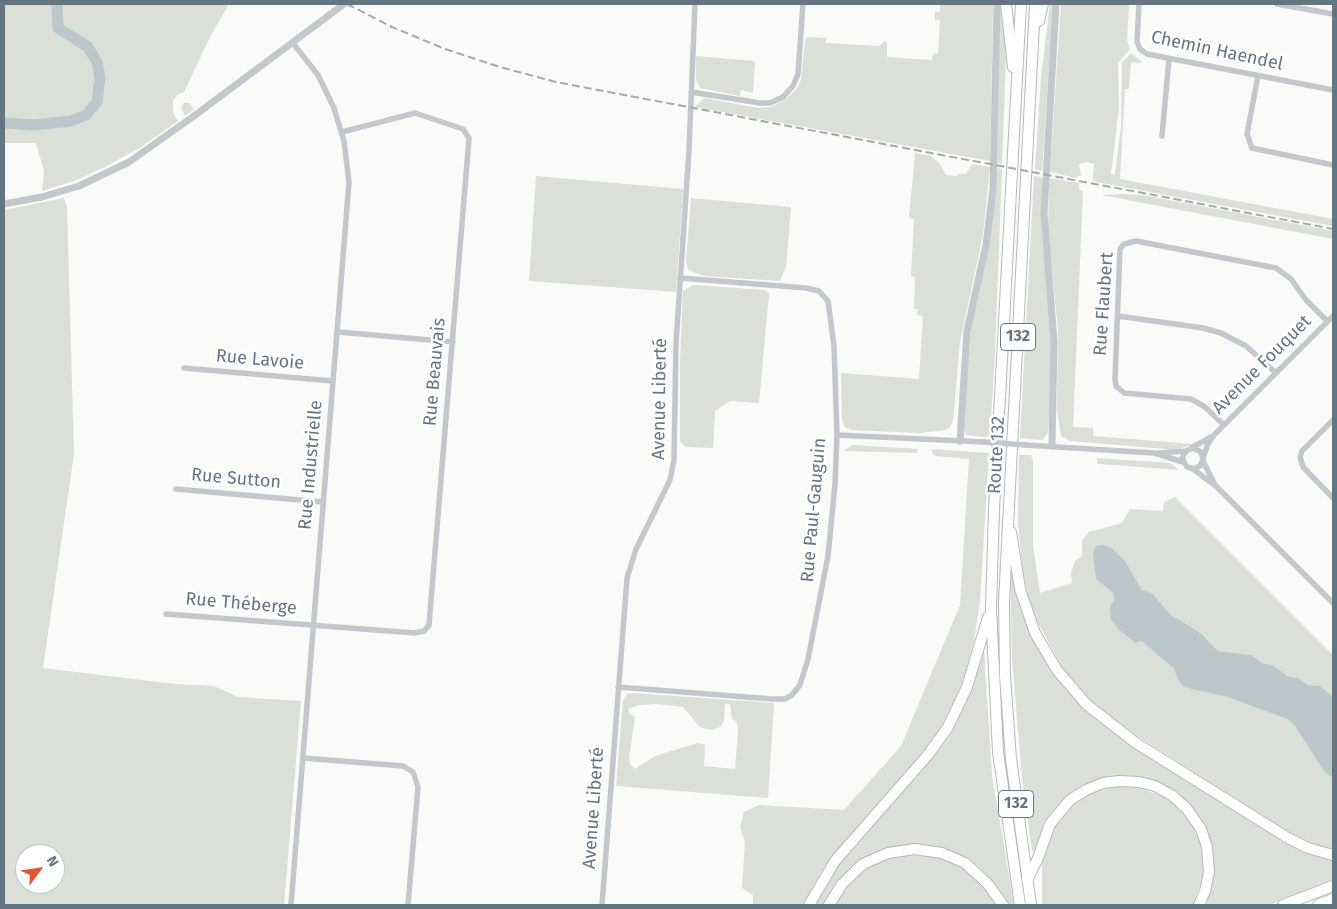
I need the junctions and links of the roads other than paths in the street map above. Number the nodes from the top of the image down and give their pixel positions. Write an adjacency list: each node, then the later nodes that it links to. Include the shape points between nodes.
1 (344, 4): 14 (street)
2 (696, 4): 20 (street, Avenue Liberté)
3 (803, 4): 20 (street, via 798,74 783,97 760,104)
4 (997, 4): 38 (street, via 993,189 986,245 967,332)
5 (1006, 4): 18 (highway)
6 (1021, 4): 18 (highway, Route 132 / 132)
7 (1036, 4): 15 (highway, Route 132 / 132)
8 (1043, 4): 15 (highway)
9 (1056, 4): 39 (street, via 1044,213 1054,333)
10 (1139, 4): 16 (street, Chemin Haendel, via 1138,47 1147,54)
11 (1277, 4): 12 (street)
12 (1290, 5): 13 (street)
13 (1333, 14)
14 (292, 42): 21 (street, Rue Industrielle, via 325,87); 24 (street, via 129,162 79,186)
15 (1033, 44): 49 (highway, Route 132 / 132)
16 (1169, 59): 17 (street, Chemin Haendel); 22 (street)
17 (1258, 76): 19 (street, Chemin Haendel); 23 (street, via 1247,134 1252,148)
18 (1017, 88): 51 (highway, Route 132 / 132)
19 (1333, 90)
20 (691, 92): 25 (street, Avenue Liberté)
21 (342, 132): 29 (street, Rue Industrielle, via 349,182); 30 (street, Rue Beauvais, via 414,113 458,127 468,134)
22 (1162, 136)
23 (1333, 165)
24 (4, 204)
25 (680, 278): 36 (street, Rue Paul-Gauguin, via 806,288 822,294 830,305 833,330); 54 (street, Avenue Liberté, via 674,468 628,569)
26 (1118, 316): 28 (street, Rue Flaubert, via 1120,249 1133,241 1276,268 1292,279 1306,300); 32 (street, via 1221,333 1246,346); 35 (street, Rue Flaubert, via 1115,379 1118,389 1124,393 1191,399)
27 (1333, 316): 28 (street, Avenue Fouquet)
28 (1327, 321): 32 (street, Avenue Fouquet)
29 (338, 332): 30 (street); 33 (street, Rue Industrielle)
30 (453, 342): 53 (street, Rue Beauvais, via 430,625 415,633)
31 (184, 368): 33 (street, Rue Lavoie)
32 (1276, 373): 35 (street, Avenue Fouquet)
33 (333, 381): 48 (street, Rue Industrielle)
34 (1333, 420): 47 (street, via 1302,451 1300,460 1303,468)
35 (1224, 425): 37 (street, Avenue Fouquet)
36 (837, 435): 38 (street, Avenue Fouquet); 54 (street, Rue Paul-Gauguin, via 834,501 824,580 809,654 795,692 784,698 772,699)
37 (1213, 436): 40 (street, Avenue Fouquet); 42 (street, Avenue Fouquet)
38 (960, 441): 39 (street, Avenue Fouquet, bridge)
39 (1052, 446): 41 (street, Avenue Fouquet)
40 (1188, 450): 41 (street, Avenue Fouquet); 42 (street, via 1199,450); 43 (street)
41 (1154, 453): 43 (street, Avenue Fouquet)
42 (1203, 460): 44 (street); 45 (street)
43 (1183, 462): 44 (street)
44 (1193, 469): 45 (street)
45 (1217, 487): 50 (street)
46 (176, 489): 48 (street, Rue Sutton)
47 (1333, 498)
48 (323, 502): 53 (street, Rue Industrielle)
49 (1008, 514): 56 (highway, via 1018,582 1030,620 1054,665 1081,699 1106,722 1288,838); 57 (highway, Route 132 / 132, via 1004,593 1007,705)
50 (1333, 604)
51 (991, 609): 63 (highway, via 969,682 948,727 927,756 835,860); 66 (highway, Route 132 / 132, via 998,752)
52 (166, 614): 53 (street, Rue Théberge)
53 (313, 625): 55 (street, Rue Industrielle)
54 (618, 687): 62 (street, Avenue Liberté)
55 (302, 758): 60 (street, Rue Industrielle); 61 (street, via 403,766 413,772 418,787)
56 (1333, 855)
57 (1027, 880): 67 (highway, Route 132); 68 (highway, via 1050,824 1070,800 1108,782 1139,782 1173,796 1201,829 1209,865)
58 (1333, 886): 69 (highway)
59 (1333, 899): 70 (highway)
60 (291, 905)
61 (408, 905)
62 (602, 905)
63 (809, 905)
64 (829, 905): 65 (highway, via 842,884 863,864 888,853 915,849 942,853 965,863 988,883)
65 (1003, 905)
66 (1020, 905)
67 (1032, 905)
68 (1198, 905)
69 (1283, 905)
70 (1318, 905)

